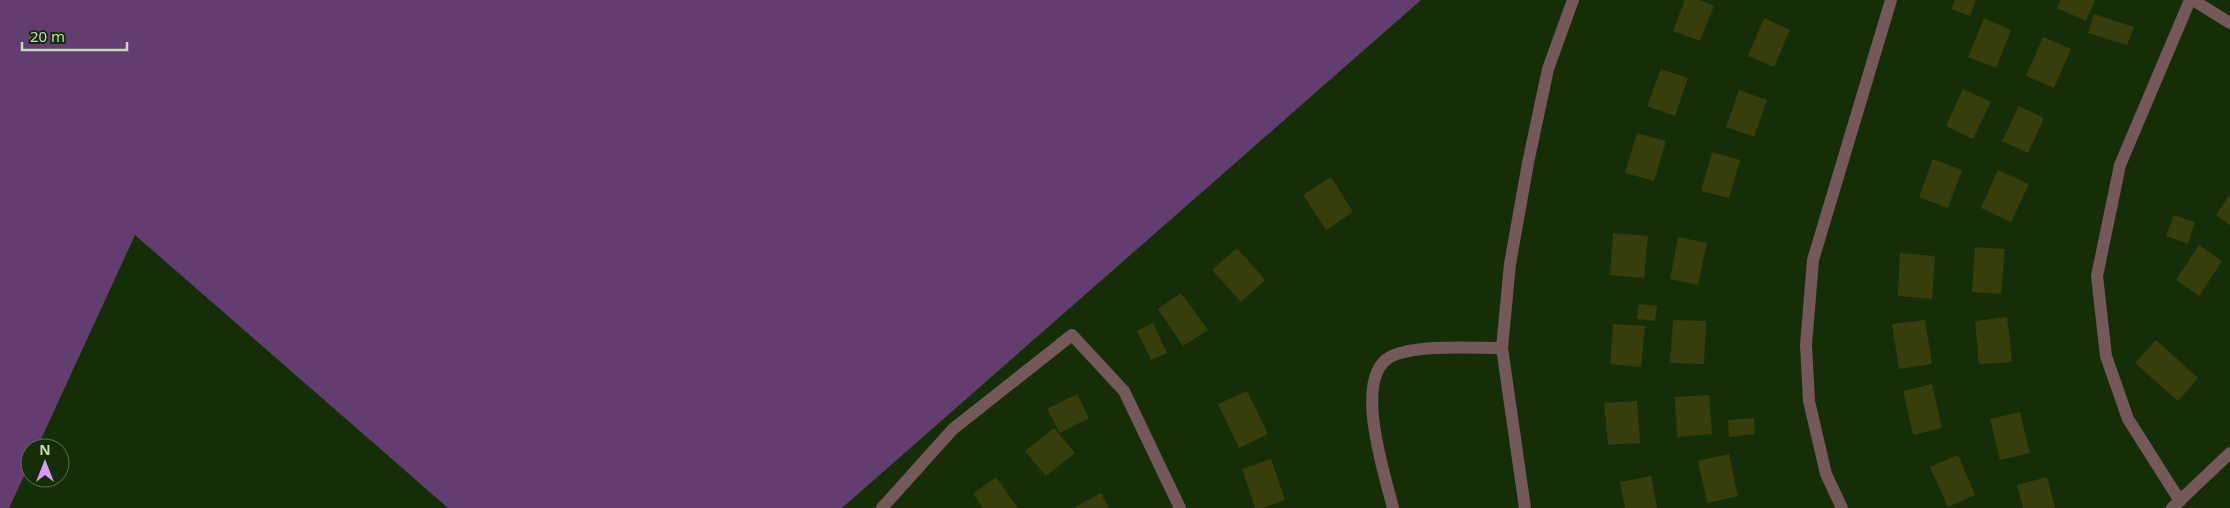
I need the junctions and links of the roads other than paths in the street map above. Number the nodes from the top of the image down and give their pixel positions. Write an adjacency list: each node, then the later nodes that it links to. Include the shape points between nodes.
1 (1572, 0): 5 (street, via 1548,68 1528,164 1510,264)
2 (1891, 0): 12 (street, via 1813,260 1806,345 1809,401 1826,474)
3 (2192, 0): 4 (street); 7 (street, via 2120,165 2097,276 2106,356 2128,419)
4 (2230, 23)
5 (1502, 348): 10 (street, via 1412,350 1390,356 1377,368 1372,396 1374,425); 11 (street)
6 (2230, 453): 7 (street)
7 (2176, 504)
8 (882, 508): 9 (street, via 953,428 1072,335 1124,391)
9 (1180, 508)
10 (1393, 508)
11 (1525, 508)
12 (1842, 508)

